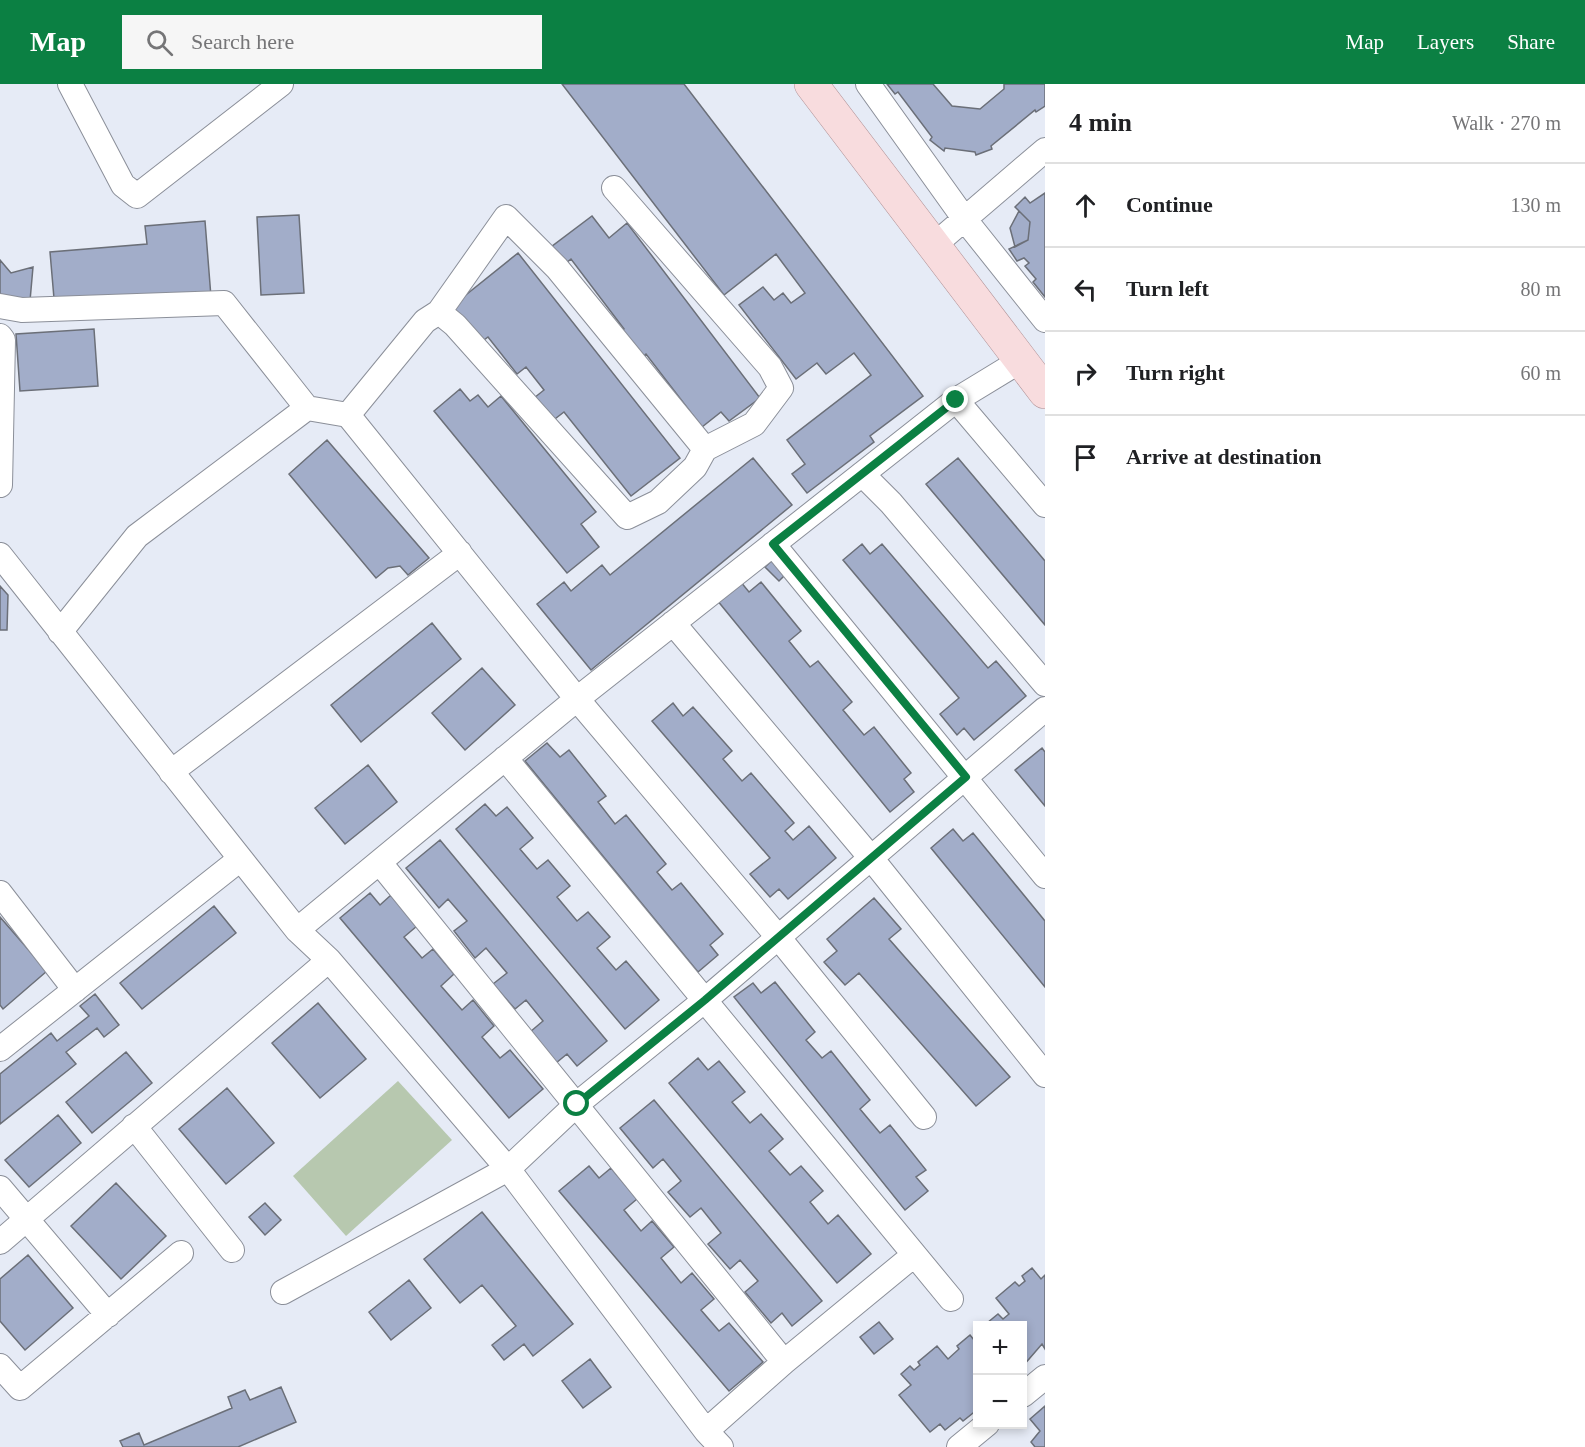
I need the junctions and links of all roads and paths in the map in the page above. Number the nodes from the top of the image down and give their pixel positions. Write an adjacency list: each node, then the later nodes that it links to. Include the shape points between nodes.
1 (70, 84): 4 (street, via 123,185 137,196)
2 (812, 84): 8 (main road)
3 (868, 84): 7 (street)
4 (271, 86)
5 (1045, 150): 7 (street)
6 (614, 188): 18 (street, via 770,367 781,388 754,424)
7 (966, 220): 8 (street); 11 (street)
8 (933, 246): 13 (main road)
9 (0, 306): 16 (street, via 22,310 224,303)
10 (439, 312): 17 (street, via 425,321); 18 (street, via 455,325 627,517 658,502 695,466); 18 (street, via 506,217 557,268)
11 (1045, 320)
12 (0, 336): 20 (street)
13 (1020, 361): 14 (main road); 15 (street)
14 (1045, 392)
15 (956, 400): 19 (street); 21 (street)
16 (307, 408): 17 (street); 26 (street, via 137,536)
17 (348, 415): 23 (street)
18 (705, 449)
19 (862, 474): 22 (street); 27 (street)
20 (0, 485)
21 (1045, 505)
22 (773, 544): 25 (street); 32 (street)
23 (460, 553): 28 (street); 31 (street)
24 (0, 555): 26 (street)
25 (673, 623): 28 (street); 33 (street)
26 (60, 632): 31 (street)
27 (1045, 684)
28 (577, 699): 30 (street); 39 (street)
29 (1045, 709): 32 (street)
30 (505, 758): 35 (street); 42 (street)
31 (171, 772): 34 (street)
32 (966, 777): 33 (street); 36 (street)
33 (871, 858): 39 (street); 44 (street)
34 (239, 860): 38 (street); 41 (street)
35 (380, 863): 38 (street); 45 (street)
36 (1045, 876)
37 (0, 893): 41 (street)
38 (297, 930): 40 (street)
39 (778, 937): 42 (street); 46 (street)
40 (329, 960): 47 (street); 48 (street)
41 (75, 990): 43 (street)
42 (705, 1000): 45 (street); 54 (street)
43 (0, 1049)
44 (1045, 1075)
45 (577, 1104): 48 (street); 58 (street)
46 (924, 1117)
47 (134, 1126): 50 (street); 52 (street)
48 (508, 1169): 55 (street); 63 (street)
49 (0, 1188): 50 (street)
50 (26, 1220): 51 (street); 57 (street)
51 (0, 1242)
52 (232, 1250)
53 (180, 1253): 57 (street)
54 (914, 1255): 56 (street); 58 (street)
55 (283, 1292)
56 (951, 1299)
57 (108, 1315): 59 (street, via 20,1388)
58 (784, 1362): 63 (street)
59 (0, 1366)
60 (1045, 1377): 61 (street)
61 (1027, 1392)
62 (983, 1429): 64 (street)
63 (714, 1439)
64 (965, 1445)

